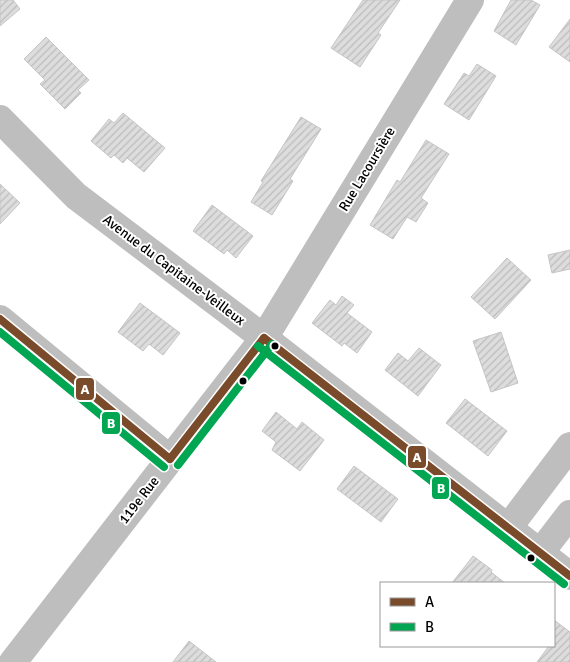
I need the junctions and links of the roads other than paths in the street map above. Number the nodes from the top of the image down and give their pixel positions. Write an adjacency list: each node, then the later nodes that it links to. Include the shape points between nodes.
1 (470, 0): 4 (street, Rue Lacoursière)
2 (0, 119): 4 (street, Avenue du Capitaine-Veilleux, via 76,196)
3 (0, 319): 6 (street)
4 (264, 338): 6 (street, 119e Rue); 8 (street, Avenue du Capitaine-Veilleux)
5 (570, 446): 8 (street)
6 (170, 460): 11 (street, 119e Rue)
7 (570, 514): 9 (street)
8 (508, 528): 9 (street, Avenue du Capitaine-Veilleux)
9 (540, 553): 10 (street, Avenue du Capitaine-Veilleux)
10 (570, 576)
11 (13, 662)

